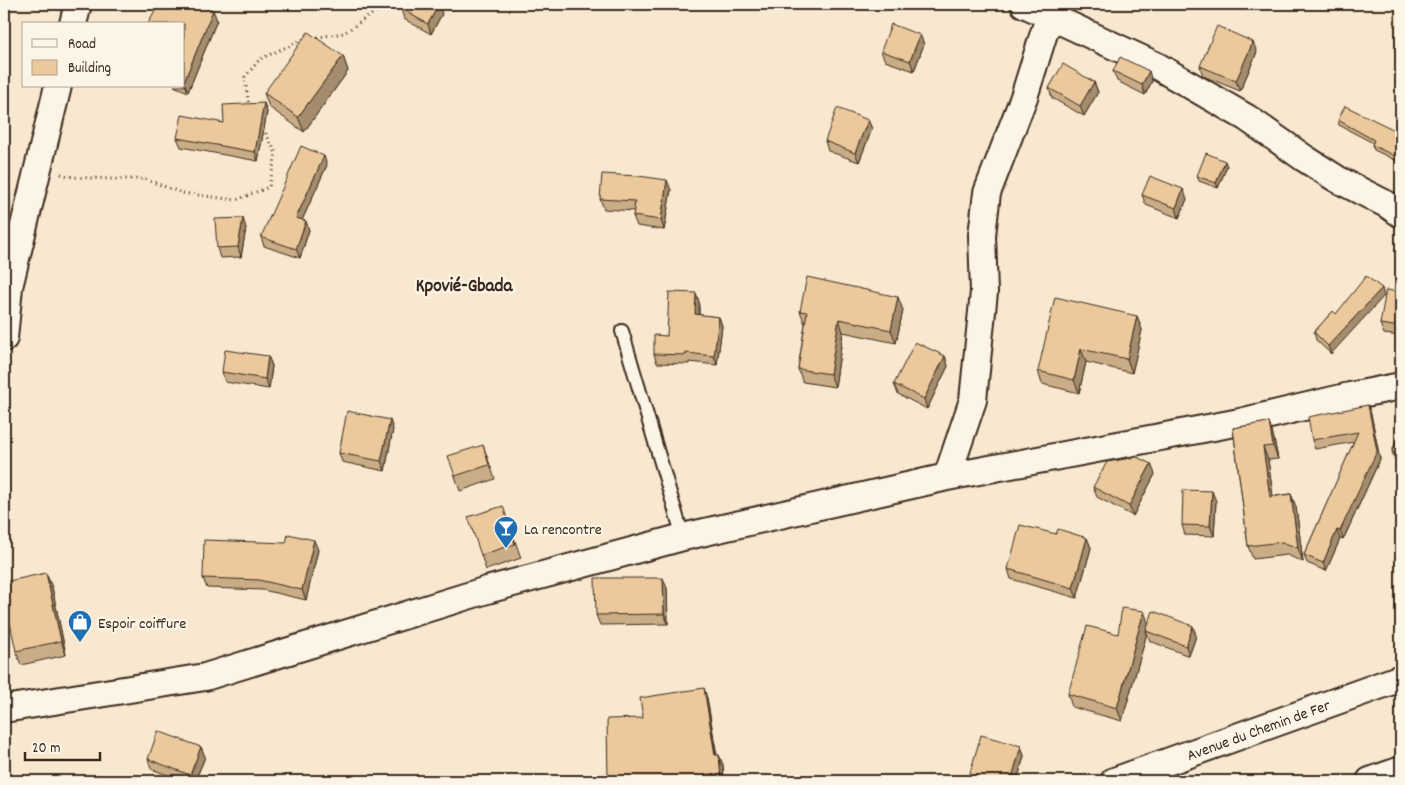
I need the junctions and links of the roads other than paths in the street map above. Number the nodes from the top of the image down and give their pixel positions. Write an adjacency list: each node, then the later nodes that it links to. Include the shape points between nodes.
1 (78, 4): 4 (street)
2 (1024, 4): 3 (street)
3 (1049, 17): 6 (street, via 1157,66 1248,118 1337,179); 10 (street, via 1024,97 987,194 982,235 984,292 973,400)
4 (74, 22)
5 (57, 88): 8 (street, via 9,287)
6 (1401, 214)
7 (622, 331): 11 (lane)
8 (4, 338)
9 (1401, 386): 10 (street, via 1240,422)
10 (947, 477): 11 (street)
11 (683, 537): 13 (street, via 487,590 205,677)
12 (1401, 678): 15 (street, Avenue du Chemin de Fer)
13 (4, 709)
14 (1401, 770): 16 (street)
15 (1114, 781)
16 (1370, 781)

